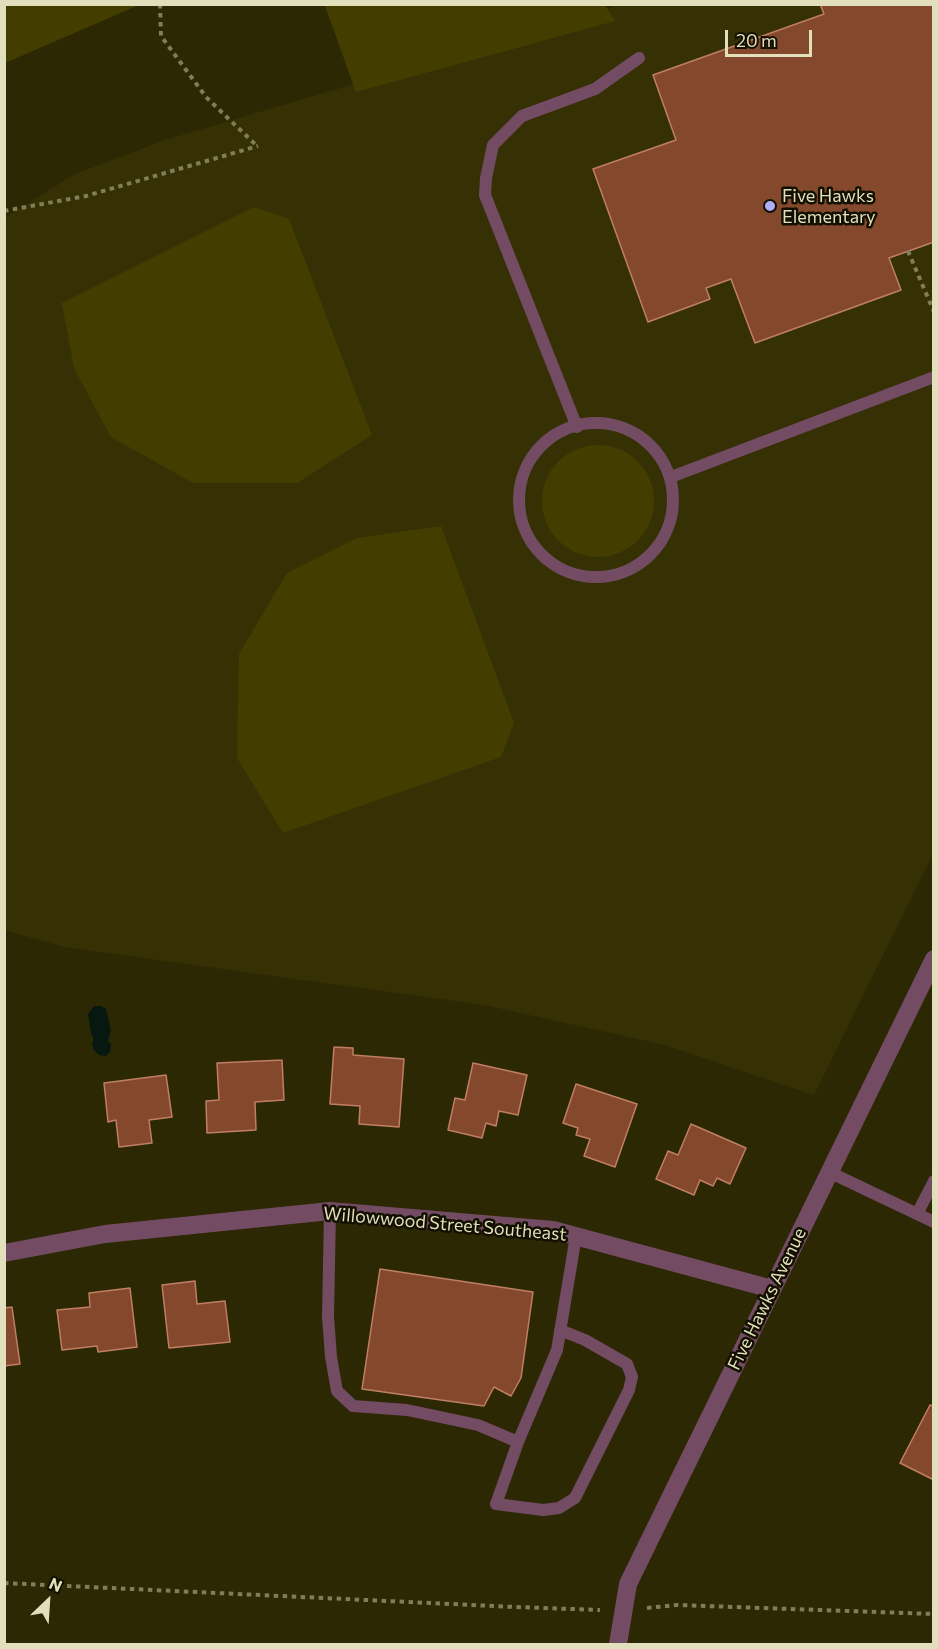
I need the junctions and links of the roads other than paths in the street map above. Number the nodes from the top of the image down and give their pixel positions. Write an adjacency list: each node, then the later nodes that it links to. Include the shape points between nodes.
1 (639, 58): 3 (lane, via 595,89 522,116 493,145 486,178 485,195)
2 (933, 376): 4 (lane)
3 (577, 427): 4 (lane, via 590,422 615,424 648,441); 4 (lane, via 549,437 523,471 517,501 520,522 533,547 556,567 602,578 628,572 651,557 666,535 675,504)
4 (671, 477)
5 (933, 959): 6 (street, Five Hawks Avenue)
6 (829, 1172): 9 (lane); 13 (street, Five Hawks Avenue)
7 (933, 1181): 9 (lane)
8 (330, 1211): 11 (street, Willowwood Street Southeast, via 553,1230); 12 (street, Willowwood Street Southeast, via 105,1234); 15 (lane, via 328,1317 337,1391 352,1406 407,1410 478,1425)
9 (917, 1214): 10 (lane)
10 (933, 1222)
11 (576, 1236): 13 (street, Willowwood Street Southeast); 14 (lane)
12 (4, 1252)
13 (772, 1288): 16 (street, Five Hawks Avenue, via 628,1584)
14 (560, 1330): 15 (lane, via 557,1350); 15 (lane, via 627,1364 632,1377 629,1390 575,1498 559,1508 543,1510 496,1504)
15 (518, 1442)
16 (618, 1644)

